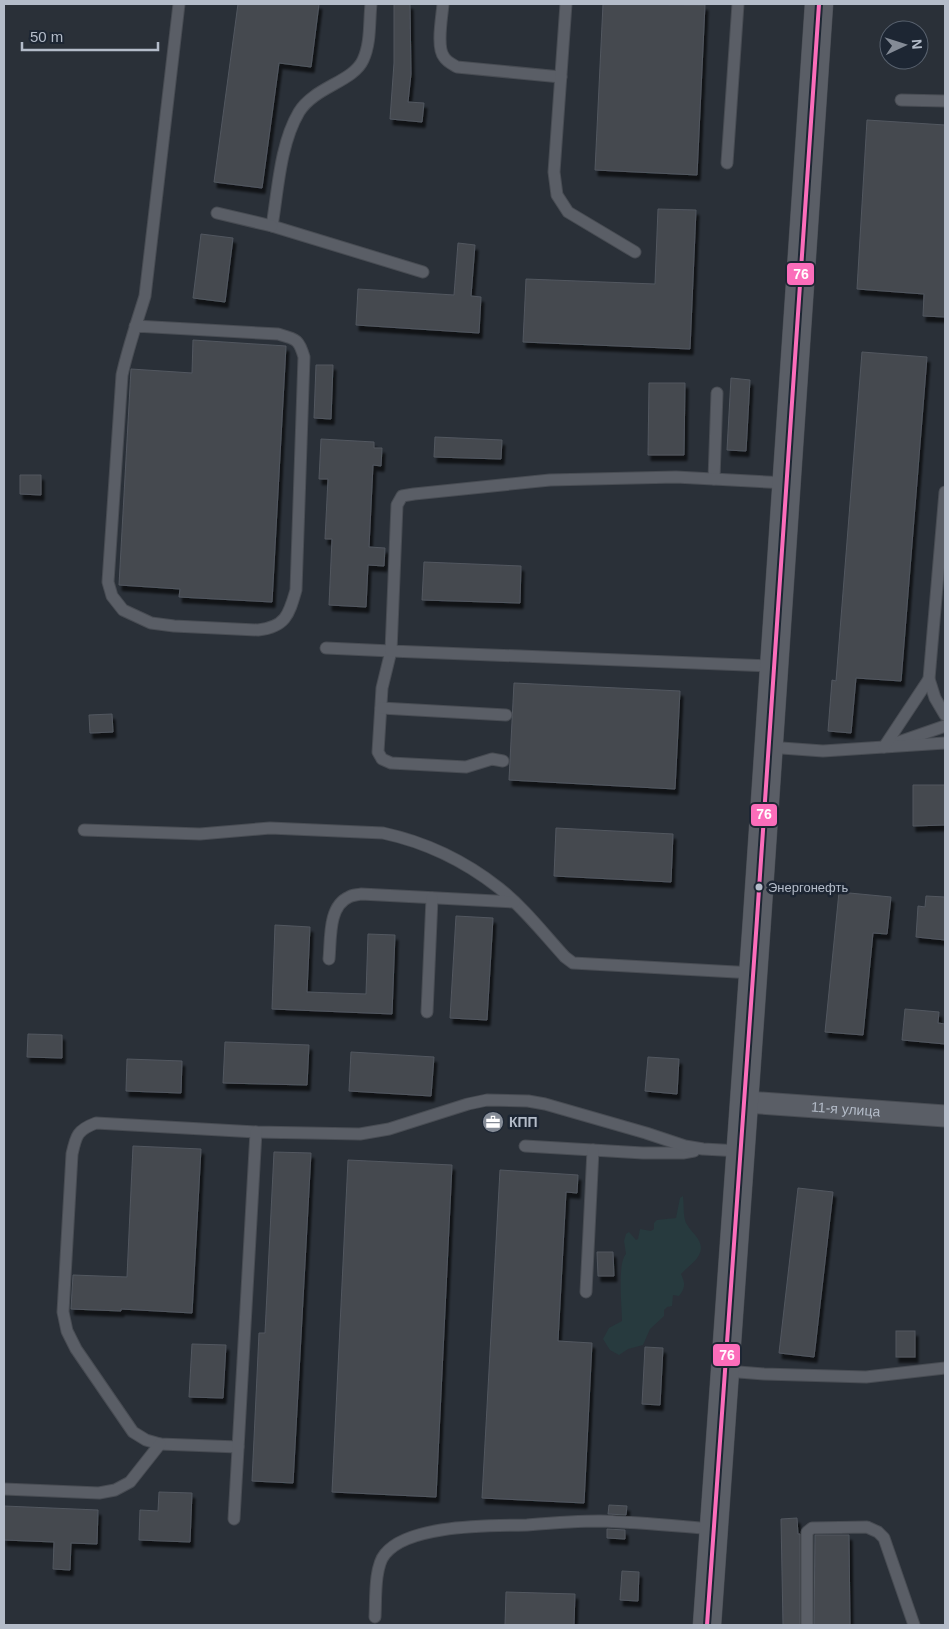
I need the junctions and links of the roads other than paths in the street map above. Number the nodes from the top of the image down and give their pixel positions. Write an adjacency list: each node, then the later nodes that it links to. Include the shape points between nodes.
1 (179, 4): 15 (lane, via 145,296)
2 (371, 4): 12 (lane, via 363,61 357,70 307,102 290,131)
3 (443, 4): 7 (lane, via 440,48 449,63 457,67)
4 (566, 4): 7 (lane)
5 (738, 4): 10 (lane)
6 (819, 4): 18 (street)
7 (561, 76): 13 (lane, via 554,172 557,196 568,212)
8 (901, 100): 9 (lane)
9 (945, 101)
10 (727, 163)
11 (217, 213): 12 (lane)
12 (272, 226): 14 (lane)
13 (635, 252)
14 (423, 272)
15 (136, 326): 15 (lane, via 122,375 108,582 112,596 122,610 150,623 258,630 271,628 284,620 296,590 304,357 301,344 278,334)
16 (718, 393): 17 (lane)
17 (714, 479): 18 (lane); 21 (lane, via 550,480 402,496 397,505)
18 (786, 483): 22 (street)
19 (945, 492): 23 (lane)
20 (326, 648): 21 (lane)
21 (391, 651): 22 (lane); 24 (lane)
22 (773, 666): 29 (street)
23 (929, 679): 26 (lane); 30 (lane)
24 (381, 708): 25 (lane); 31 (lane, via 378,752 382,760 466,768 492,760)
25 (506, 715)
26 (945, 716)
27 (945, 726): 30 (lane)
28 (945, 743): 30 (lane)
29 (768, 747): 30 (lane, via 824,751); 36 (street)
30 (884, 747)
31 (503, 761)
32 (84, 830): 34 (lane, via 200,834 270,828 383,834 448,856)
33 (432, 898): 34 (lane); 35 (lane, via 361,894 349,897 334,914); 37 (lane)
34 (514, 902): 36 (lane, via 565,958 573,962)
35 (329, 959)
36 (754, 972): 38 (street)
37 (427, 1012)
38 (746, 1102): 39 (street, 11-я улица); 44 (street)
39 (945, 1116)
40 (256, 1132): 43 (lane, via 360,1134 487,1100 528,1101); 48 (lane, via 96,1123 83,1128 75,1138 63,1312 67,1331 133,1432); 49 (lane)
41 (525, 1146): 42 (lane)
42 (593, 1150): 43 (lane, via 683,1153); 45 (lane)
43 (703, 1150): 44 (lane)
44 (742, 1151): 47 (street)
45 (586, 1292)
46 (945, 1368): 47 (lane, via 866,1377)
47 (726, 1371): 52 (street)
48 (160, 1444): 49 (lane); 50 (lane, via 130,1482 115,1490 99,1493)
49 (238, 1447): 51 (lane)
50 (4, 1489)
51 (234, 1519)
52 (714, 1529): 53 (lane, via 597,1521 432,1531 401,1541 383,1555 378,1568); 54 (street)
53 (375, 1617)
54 (707, 1625)
55 (807, 1625): 56 (lane, via 807,1532 812,1528 867,1527 884,1538)
56 (914, 1625)

